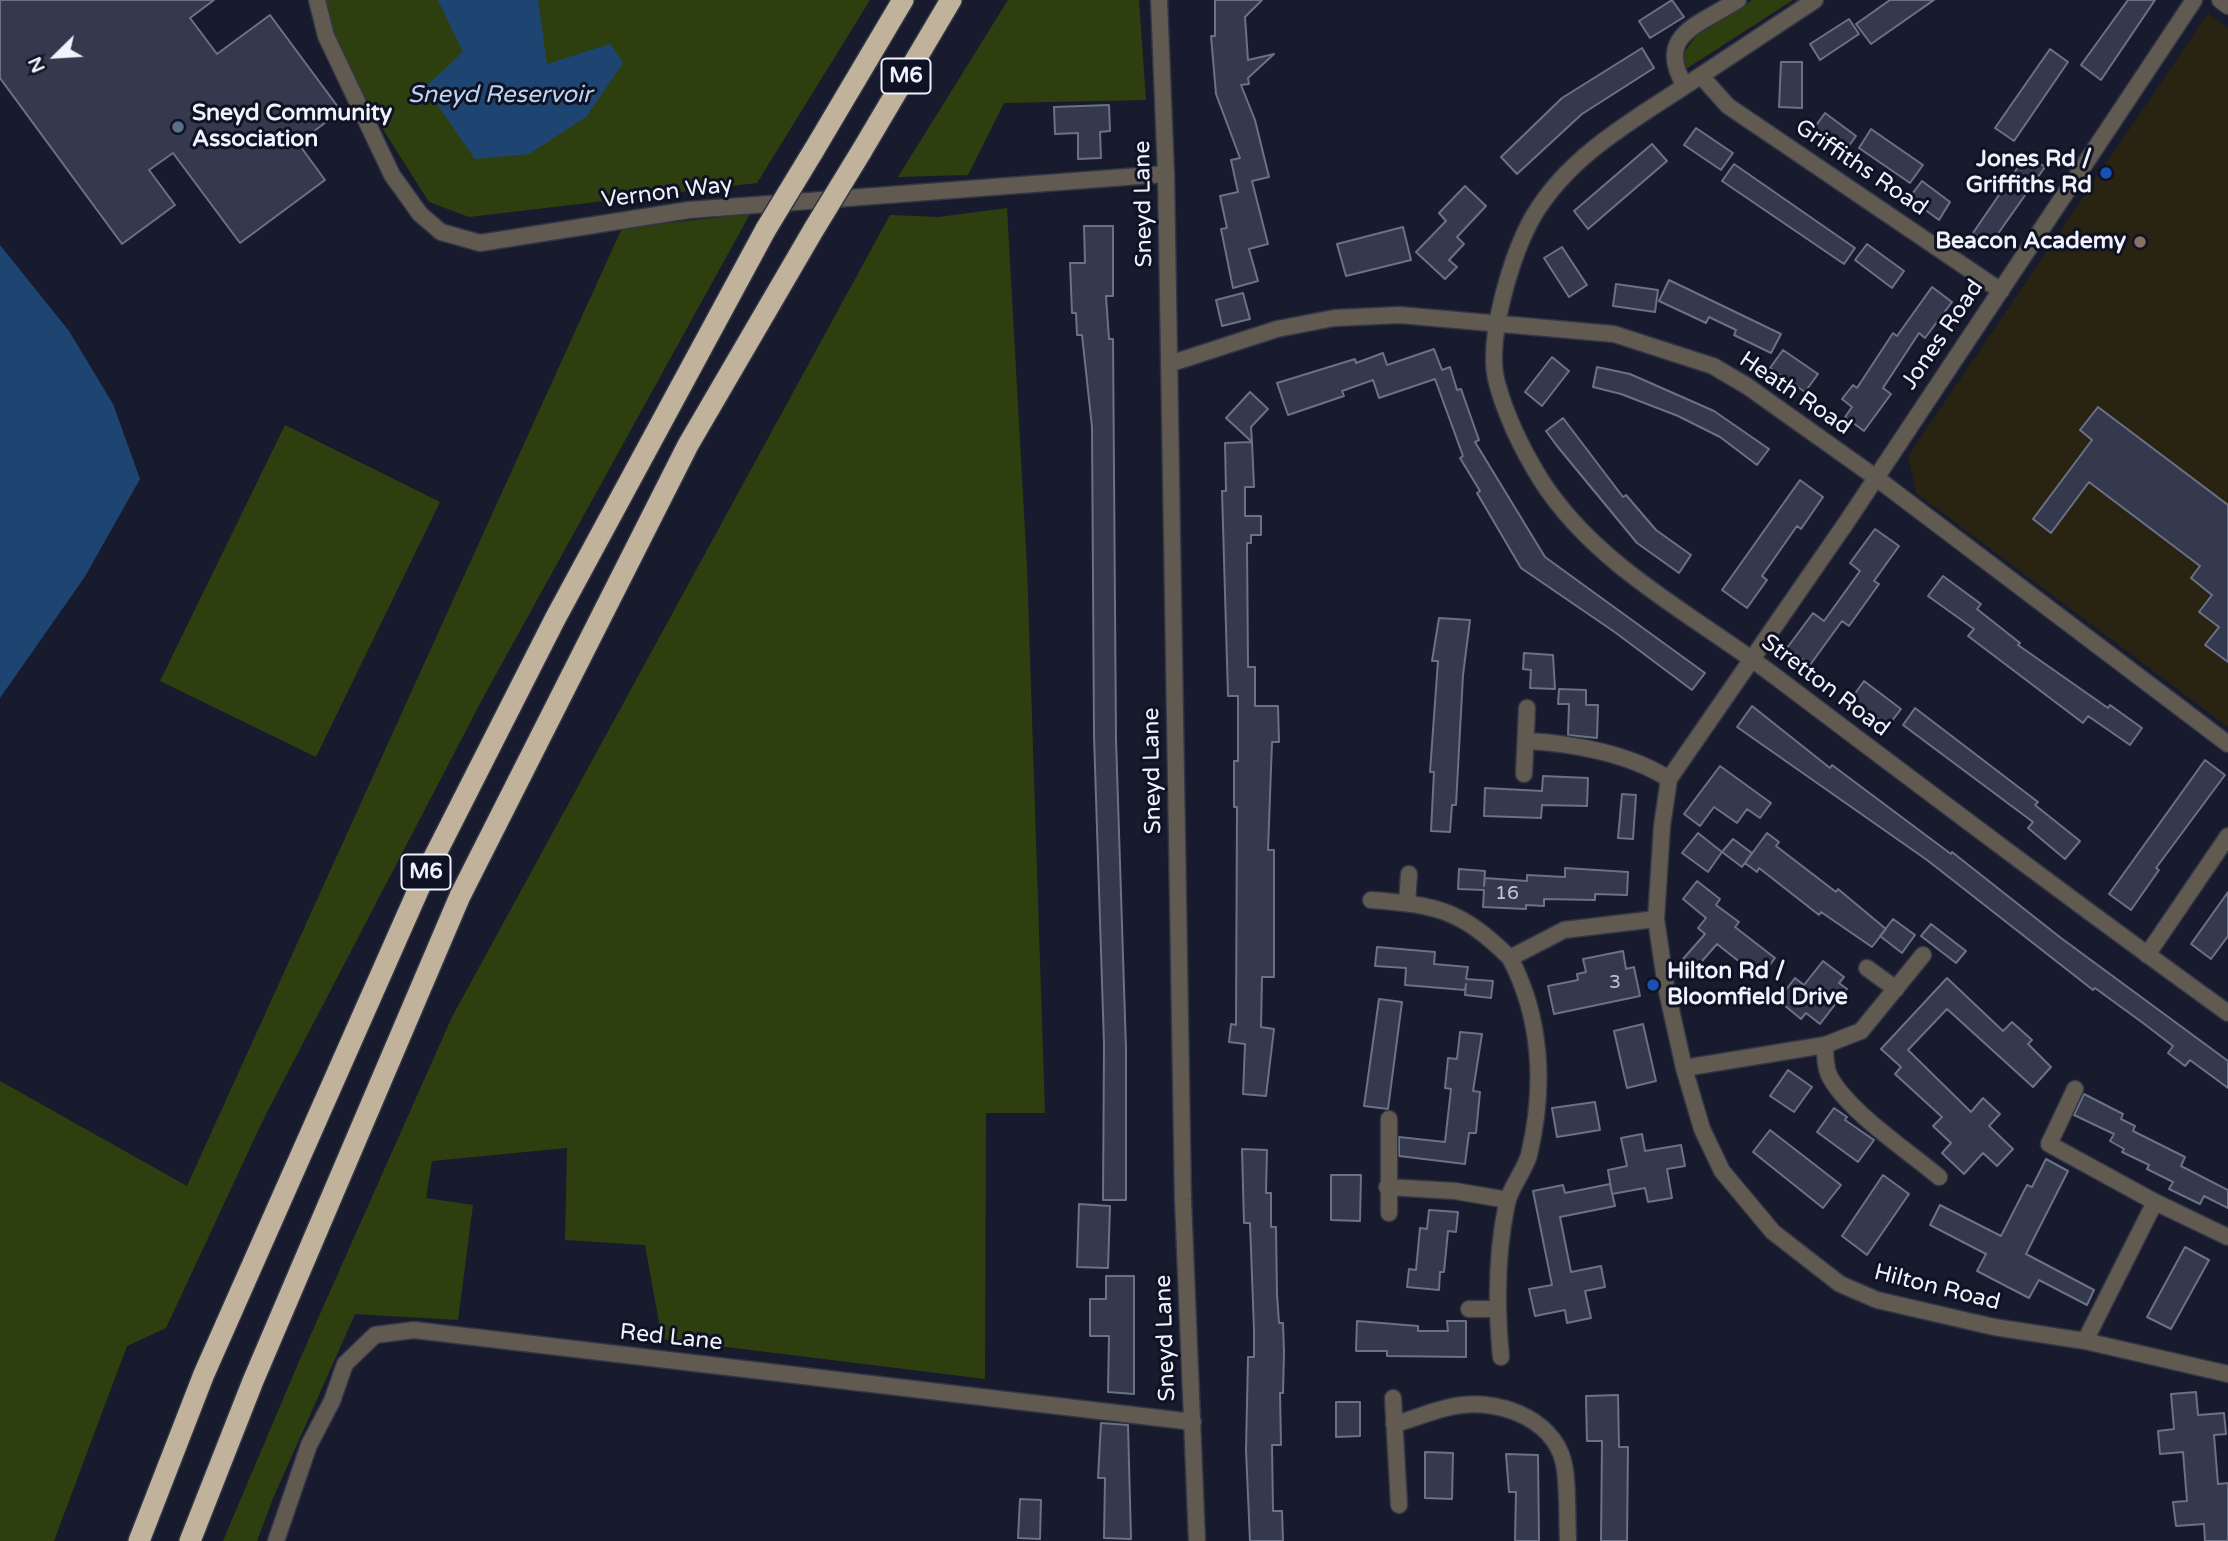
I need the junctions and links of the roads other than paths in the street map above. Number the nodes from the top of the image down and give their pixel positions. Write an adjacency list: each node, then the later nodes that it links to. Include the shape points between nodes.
1 (317, 0): 12 (street, Vernon Way, via 326,36 393,175 420,214 441,232 480,243 689,210)
2 (903, 0): 53 (highway, M6, bridge, via 766,229 568,595 424,877 204,1374)
3 (951, 0): 54 (highway, M6, bridge, via 688,445 460,896 253,1381)
4 (1159, 0): 12 (street, Sneyd Lane)
5 (1738, 0): 11 (street, via 1677,40 1674,66)
6 (1815, 0): 10 (street, Stretton Road)
7 (2194, 0): 13 (street, Jones Road)
8 (2220, 0): 9 (street)
9 (2228, 6)
10 (1701, 76): 11 (street, Stretton Road); 13 (street, Griffiths Road, via 1728,106)
11 (1685, 86): 14 (street, Stretton Road, via 1602,141 1564,176 1534,215)
12 (1166, 174): 15 (street, Sneyd Lane)
13 (2001, 291): 16 (street, Jones Road)
14 (1498, 324): 15 (street, Heath Road, via 1400,315 1334,318 1277,329); 16 (street, Heath Road, via 1614,334 1713,366); 17 (street, Stretton Road, via 1497,383 1521,443 1543,482 1593,542 1647,588)
15 (1169, 364): 50 (street, Sneyd Lane, via 1183,1200)
16 (1875, 477): 17 (street, Jones Road); 20 (street, Heath Road)
17 (1752, 660): 22 (street, Hilton Road); 29 (street, Stretton Road)
18 (1527, 708): 19 (street)
19 (1526, 741): 21 (street); 22 (street, via 1553,742 1615,757 1652,768)
20 (2228, 744)
21 (1524, 774)
22 (1669, 779): 27 (street, Hilton Road)
23 (2228, 836): 29 (street)
24 (1409, 874): 26 (street)
25 (1371, 900): 26 (street)
26 (1408, 902): 30 (street, via 1429,905 1469,922)
27 (1656, 919): 30 (street, via 1564,930); 35 (street, Hilton Road)
28 (1923, 955): 32 (street)
29 (2147, 955): 33 (street, Stretton Road)
30 (1510, 958): 40 (street, via 1527,990 1536,1032 1538,1088 1529,1155)
31 (1867, 968): 32 (street)
32 (1896, 989): 34 (street, via 1861,1031)
33 (2228, 1013)
34 (1825, 1045): 35 (street); 38 (street, via 1828,1074 1841,1094)
35 (1684, 1068): 46 (street, Hilton Road, via 1702,1129 1722,1171 1773,1232 1840,1284 1877,1300 1994,1327)
36 (2075, 1089): 41 (street, via 2049,1144)
37 (1389, 1119): 39 (street)
38 (1939, 1177)
39 (1387, 1187): 40 (street); 42 (street)
40 (1507, 1200): 44 (street)
41 (2155, 1202): 43 (street); 46 (street)
42 (1389, 1213)
43 (2228, 1237)
44 (1497, 1308): 45 (street); 47 (street)
45 (1469, 1309)
46 (2085, 1341): 48 (street, Hilton Road)
47 (1501, 1357)
48 (2228, 1374)
49 (1393, 1398): 51 (street)
50 (1193, 1422): 55 (street, Red Lane, via 414,1330 375,1335 345,1364 309,1445); 56 (street, Sneyd Lane)
51 (1394, 1424): 52 (street); 57 (street, via 1462,1405 1511,1409 1531,1418 1555,1442 1565,1468)
52 (1399, 1505)
53 (139, 1541)
54 (190, 1541)
55 (276, 1541)
56 (1197, 1541)
57 (1568, 1541)

